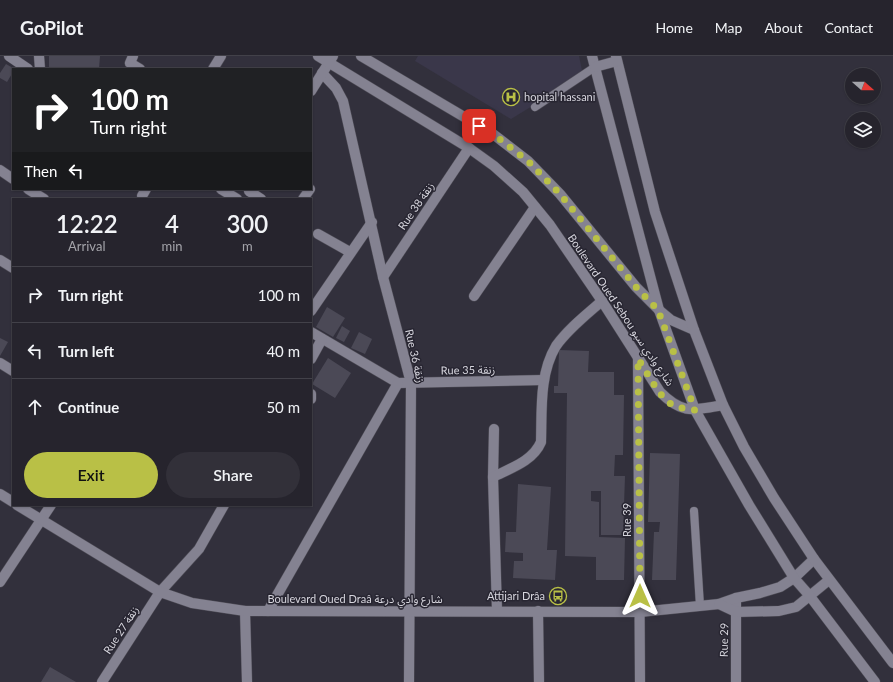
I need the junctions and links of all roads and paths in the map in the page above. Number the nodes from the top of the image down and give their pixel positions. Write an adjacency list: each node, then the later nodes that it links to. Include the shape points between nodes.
1 (9, 56): 10 (street)
2 (40, 56): 11 (street)
3 (133, 56): 12 (street, via 130,63)
4 (221, 56): 13 (street)
5 (318, 56): 8 (street, Boulevard Oued Sebou شارع وادي سبو)
6 (361, 56): 37 (street, Boulevard Oued Sebou شارع وادي سبو, via 493,134 528,161 560,194)
7 (592, 56): 14 (street)
8 (331, 59): 15 (street); 18 (street, Boulevard Oued Sebou شارع وادي سبو)
9 (617, 59): 14 (street); 38 (street, via 655,212)
10 (27, 68)
11 (40, 68)
12 (138, 68)
13 (215, 68)
14 (595, 68): 17 (lane); 37 (street)
15 (322, 73): 16 (street); 28 (street, Rue 36 زنقة, via 336,88 343,101)
16 (312, 89)
17 (535, 106)
18 (469, 148): 27 (street, Boulevard Oued Sebou شارع وادي سبو, via 494,166 523,192); 33 (street, Rue 38 زنقة)
19 (0, 170): 20 (street)
20 (12, 178)
21 (30, 190): 24 (street)
22 (223, 190): 25 (street)
23 (248, 193): 26 (street)
24 (42, 198)
25 (235, 198)
26 (259, 198)
27 (535, 207): 34 (street); 35 (street, Boulevard Oued Sebou شارع وادي سبو)
28 (372, 222): 30 (street); 33 (street, Rue 36 زنقة)
29 (318, 234): 30 (street)
30 (350, 252): 36 (street)
31 (0, 260): 32 (street)
32 (12, 267)
33 (383, 277): 47 (street, Rue 36 زنقة)
34 (474, 296)
35 (602, 301): 42 (street, Boulevard Oued Sebou شارع وادي سبو); 45 (street, via 570,330 556,347)
36 (312, 309)
37 (658, 310): 38 (street, via 671,320); 49 (street)
38 (694, 330): 48 (street)
39 (312, 333): 40 (street)
40 (322, 339): 41 (street); 46 (street)
41 (312, 357)
42 (638, 359): 49 (street, Boulevard Oued Sebou شارع وادي سبو, via 660,392 672,404); 73 (street, Rue 39)
43 (0, 363): 44 (street)
44 (12, 370)
45 (544, 380): 47 (street, Rue 35 زنقة); 51 (street, via 541,442 537,451 530,458)
46 (398, 383): 47 (street, Rue 35 زنقة); 69 (street)
47 (411, 383): 70 (street, Rue 36 زنقة)
48 (723, 404): 49 (street, Boulevard Oued Sebou شارع وادي سبو); 59 (street, via 755,466)
49 (695, 410): 60 (street)
50 (494, 429): 51 (street)
51 (493, 476): 71 (street)
52 (0, 494): 53 (street)
53 (12, 501)
54 (19, 506): 58 (street, Boulevard Oued Draâ شارع وادي درعة)
55 (50, 506): 58 (street)
56 (223, 506): 63 (street, Rue 27 زنقة, via 198,549)
57 (694, 511): 67 (lane)
58 (41, 520): 62 (street); 63 (street, Boulevard Oued Draâ شارع وادي درعة)
59 (814, 559): 60 (street, Boulevard Oued Draâ شارع وادي درعة); 61 (street)
60 (794, 578): 64 (street); 65 (street, Boulevard Oued Draâ شارع وادي درعة, via 780,587)
61 (829, 580): 64 (street); 75 (street)
62 (0, 582)
63 (160, 592): 68 (street, Boulevard Oued Draâ شارع وادي درعة, via 192,603); 76 (street, Rue 27 زنقة)
64 (809, 595): 74 (street, via 796,607 779,611); 82 (street)
65 (736, 598): 66 (street, Boulevard Oued Draâ شارع وادي درعة); 74 (street, Rue 29)
66 (719, 604): 67 (street, Boulevard Oued Draâ شارع وادي درعة); 74 (street)
67 (700, 606): 73 (street, Boulevard Oued Draâ شارع وادي درعة)
68 (245, 611): 69 (street, Boulevard Oued Draâ شارع وادي درعة); 77 (street)
69 (268, 611): 70 (street, Boulevard Oued Draâ شارع وادي درعة)
70 (410, 611): 71 (street, Boulevard Oued Draâ شارع وادي درعة); 78 (street, Rue 36 زنقة)
71 (497, 611): 72 (street, Boulevard Oued Draâ شارع وادي درعة)
72 (538, 611): 73 (street, Boulevard Oued Draâ شارع وادي درعة); 79 (street)
73 (640, 612): 80 (street, Rue 39)
74 (736, 612): 81 (street, Rue 29)
75 (893, 663)
76 (102, 682)
77 (247, 682)
78 (409, 682)
79 (539, 682)
80 (640, 682)
81 (736, 682)
82 (875, 682)

